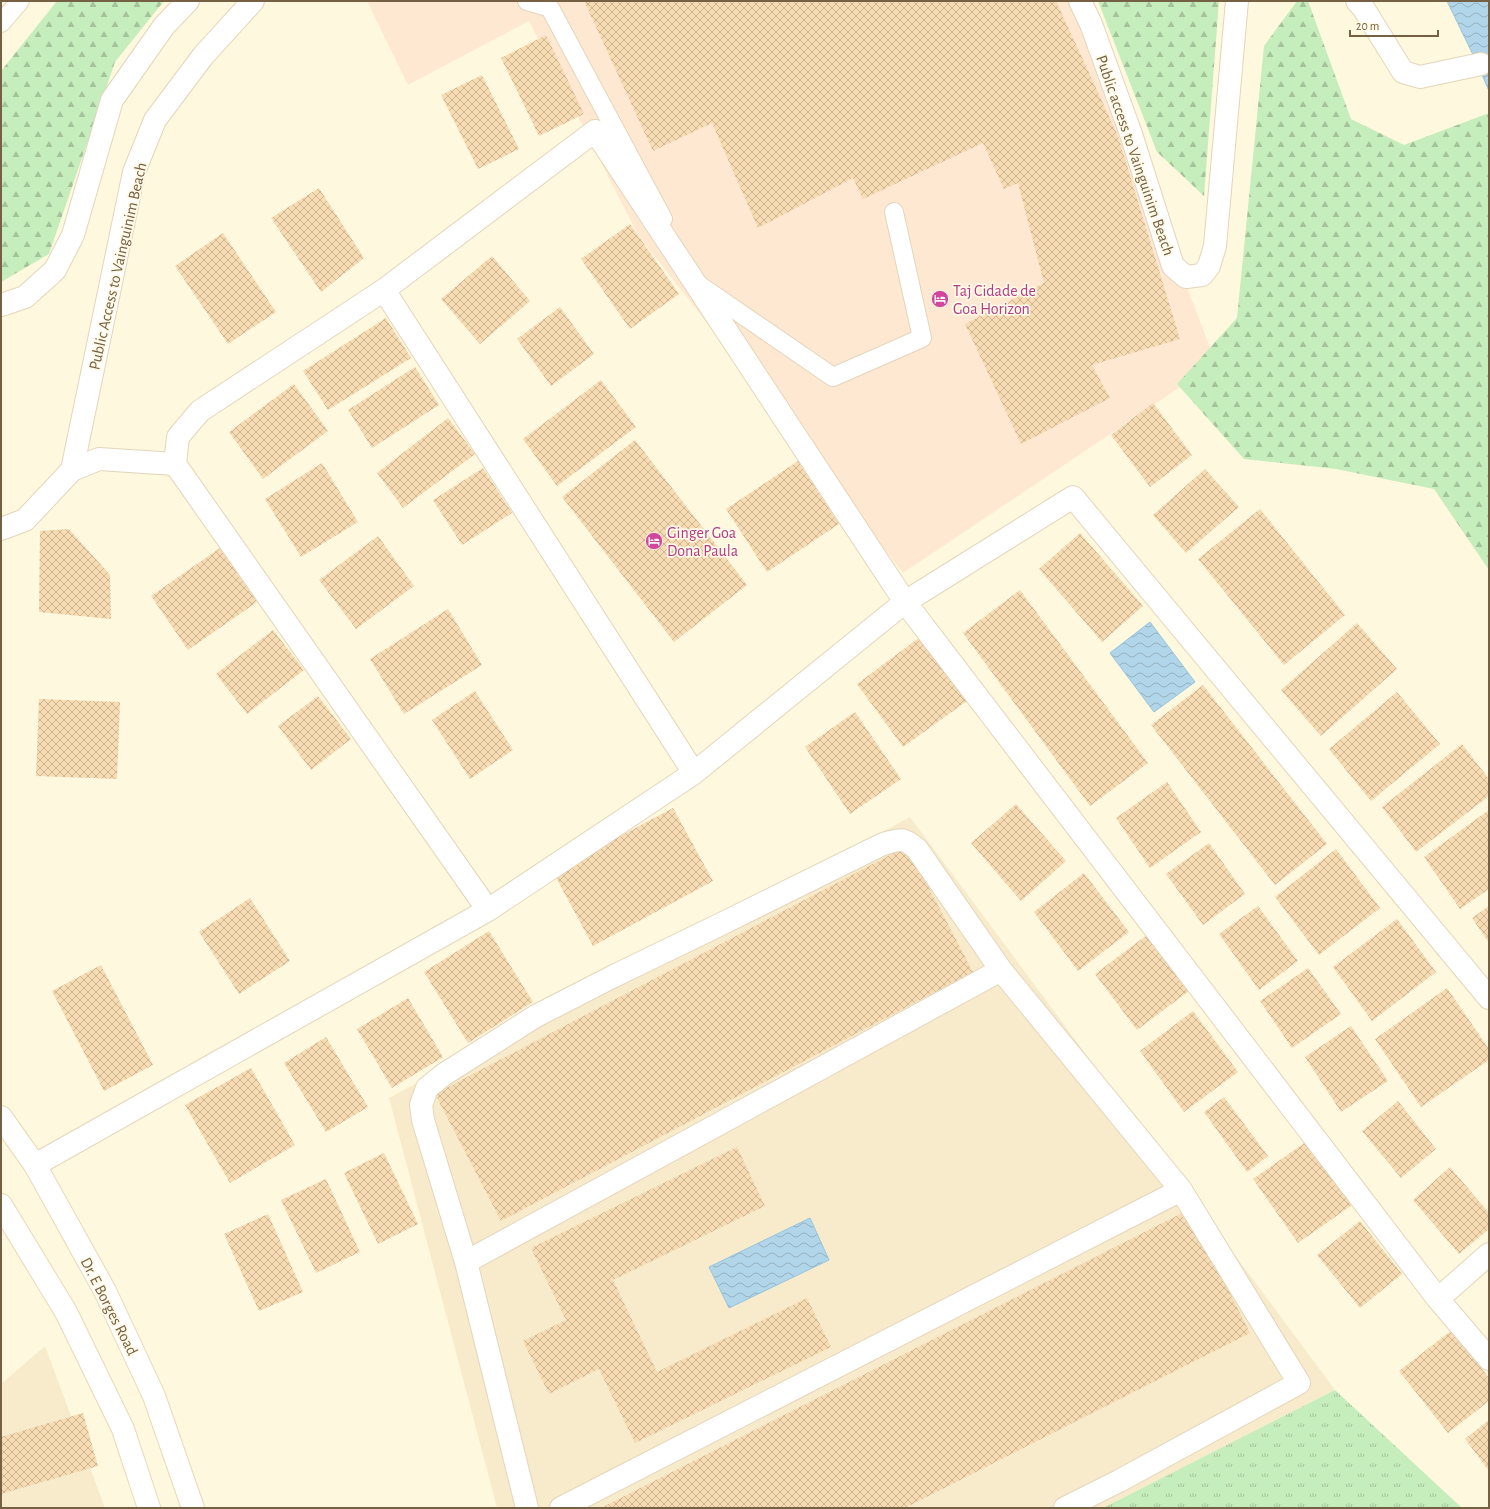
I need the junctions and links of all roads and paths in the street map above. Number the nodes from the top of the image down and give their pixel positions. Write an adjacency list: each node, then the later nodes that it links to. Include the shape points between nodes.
1 (20, 1): 8 (lane)
2 (188, 1): 12 (street, via 164,26 112,100 73,234 55,270 24,297)
3 (253, 1): 14 (street, Public Access to Vainguinim Beach, via 203,56 155,120 134,172)
4 (527, 1): 10 (lane, via 550,8 700,286 833,377 922,338)
5 (1080, 1): 6 (street, Public access to Vainguinim Beach, via 1091,24 1131,134 1173,266 1186,277 1202,275 1209,266 1215,246)
6 (1237, 1)
7 (1357, 1): 9 (street, via 1403,72 1420,77)
8 (1, 23)
9 (1481, 64)
10 (894, 212)
11 (384, 290): 13 (street, via 200,411 178,437); 16 (street, via 595,131); 17 (street)
12 (1, 305)
13 (175, 464): 14 (street, via 99,459); 18 (street)
14 (72, 470): 15 (street, via 25,520)
15 (1, 529)
16 (905, 602): 17 (street); 20 (street, via 1073,497); 27 (street)
17 (694, 773): 18 (street)
18 (488, 910): 22 (street)
19 (1001, 970): 23 (street); 26 (street); 26 (street, via 917,849 906,840 896,840 883,844 536,1016 443,1074 427,1088 421,1105 423,1120)
20 (1489, 998)
21 (1, 1117): 22 (street, Dr. E Borges Road)
22 (34, 1165): 30 (street, Dr. E Borges Road, via 105,1291 154,1396)
23 (1180, 1190): 32 (street); 33 (street, via 1299,1383)
24 (1, 1205): 29 (street, via 73,1326 123,1429)
25 (1489, 1254): 27 (street)
26 (466, 1262): 31 (street)
27 (1438, 1299): 28 (street)
28 (1489, 1359)
29 (149, 1508)
30 (193, 1508)
31 (527, 1508)
32 (561, 1508)
33 (1066, 1508)

